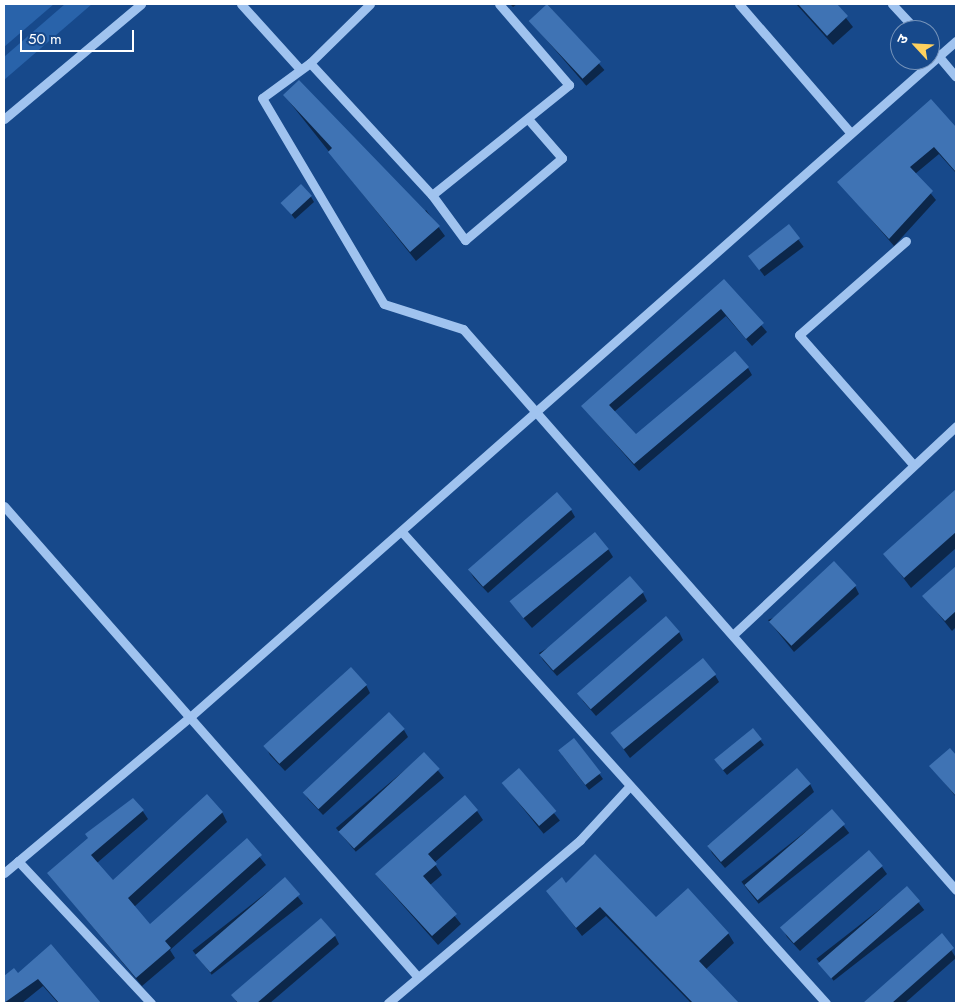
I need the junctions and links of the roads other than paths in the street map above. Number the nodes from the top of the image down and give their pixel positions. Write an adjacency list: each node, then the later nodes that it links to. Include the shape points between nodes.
1 (141, 4): 15 (street)
2 (241, 4): 12 (street)
3 (370, 4): 11 (street)
4 (499, 4): 16 (street, via 569,84)
5 (738, 4): 17 (street)
6 (892, 4): 7 (street)
7 (907, 20)
8 (956, 41): 9 (street)
9 (940, 54)
10 (940, 56): 14 (street)
11 (310, 63): 12 (street); 18 (street)
12 (299, 68): 20 (street, via 262,98 384,304 463,329)
13 (922, 70): 17 (street)
14 (956, 77)
15 (4, 119)
16 (528, 119): 18 (street); 18 (street, via 562,158 465,240)
17 (850, 132): 20 (street)
18 (432, 195)
19 (906, 241): 22 (street, via 799,335)
20 (534, 412): 24 (street); 25 (street)
21 (956, 426): 22 (street)
22 (912, 463): 25 (street)
23 (4, 506): 26 (street)
24 (402, 532): 26 (street); 27 (street)
25 (735, 633): 30 (street)
26 (190, 718): 28 (street); 31 (street)
27 (628, 788): 31 (street, via 580,840); 34 (street)
28 (18, 861): 29 (street); 32 (street)
29 (4, 873)
30 (956, 890)
31 (418, 978): 33 (street)
32 (151, 1003)
33 (388, 1003)
34 (826, 1003)

